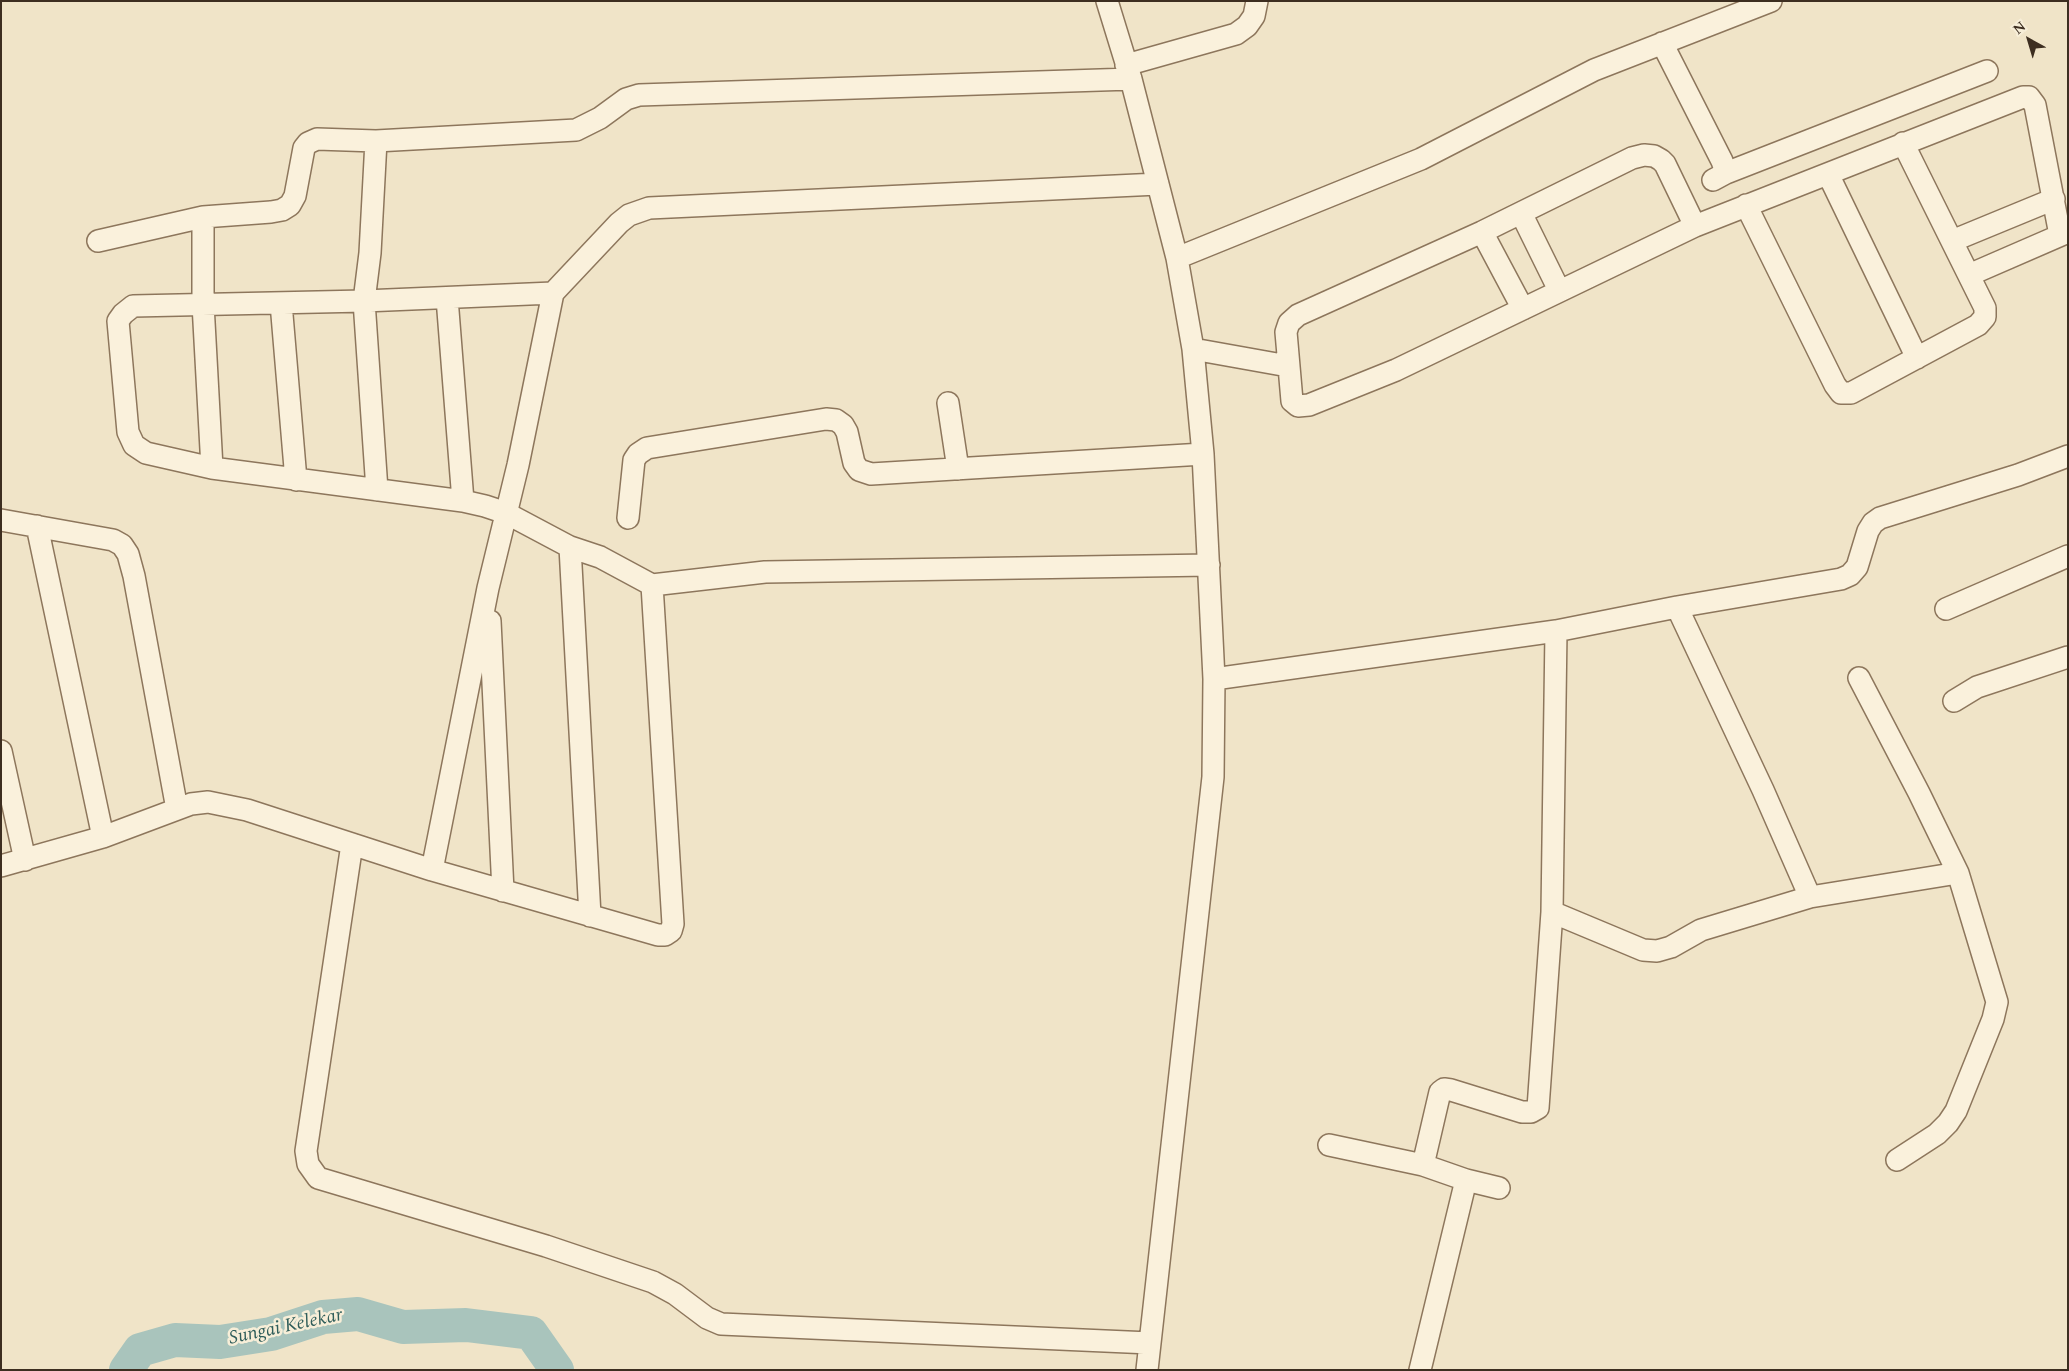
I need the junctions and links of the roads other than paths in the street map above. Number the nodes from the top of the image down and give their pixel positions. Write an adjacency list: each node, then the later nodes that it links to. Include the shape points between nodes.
1 (1107, 1): 6 (street)
2 (1257, 1): 6 (street, via 1254,16 1236,34)
3 (1771, 1): 4 (street)
4 (1662, 43): 5 (street, via 1722,161 1720,176); 20 (street, via 1594,70 1421,159)
5 (1987, 71)
6 (1129, 72): 7 (street, via 639,95 626,99 576,130); 10 (street)
7 (376, 141): 14 (street, via 310,141 302,151 295,196 286,207 276,212); 25 (street)
8 (1903, 143): 9 (street); 11 (street, via 2029,97 2036,104); 19 (street)
9 (1828, 174): 12 (street); 30 (street)
10 (1158, 184): 20 (street); 23 (street, via 649,208 628,215)
11 (2054, 200): 17 (street); 19 (street)
12 (1746, 205): 15 (street); 30 (street, via 1838,392 1850,393)
13 (1521, 213): 15 (street, via 1644,155 1654,156 1665,164); 16 (street); 22 (street)
14 (203, 217): 18 (street); 26 (street)
15 (1695, 226): 22 (street)
16 (1482, 232): 28 (street); 31 (street, via 1298,315 1287,327)
17 (2064, 234): 21 (street)
18 (98, 241)
19 (1952, 241): 21 (street)
20 (1176, 258): 29 (street)
21 (1969, 275): 30 (street, via 1985,308 1984,320)
22 (1559, 290): 28 (street)
23 (553, 293): 24 (street); 40 (street)
24 (447, 298): 25 (street); 39 (street)
25 (364, 301): 27 (street); 38 (street)
26 (203, 304): 27 (street); 35 (street); 35 (street, via 133,306 122,314 118,331 128,432 134,445 146,453)
27 (281, 304): 37 (street)
28 (1523, 309): 31 (street, via 1396,370 1305,406 1298,406 1292,401)
29 (1193, 349): 31 (street); 33 (street)
30 (1917, 358)
31 (1288, 366)
32 (948, 403): 36 (street)
33 (1203, 454): 36 (street); 46 (street)
34 (2068, 456): 49 (street, via 1880,518 1868,531 1857,567 1841,580)
35 (212, 468): 37 (street)
36 (958, 469): 41 (street, via 865,473 854,462 843,425 826,419 647,448 634,460)
37 (296, 480): 38 (street)
38 (377, 490): 39 (street)
39 (463, 501): 40 (street)
40 (506, 513): 44 (street); 48 (street)
41 (628, 518)
42 (1, 520): 43 (street)
43 (37, 526): 57 (street, via 113,540 128,554); 58 (street)
44 (570, 547): 47 (street, via 600,557); 67 (street)
45 (2068, 556): 50 (street)
46 (1209, 565): 47 (street, via 765,572); 54 (street)
47 (652, 585): 67 (street, via 672,928 665,935 658,935)
48 (488, 588): 62 (street); 64 (street)
49 (1677, 608): 51 (street); 65 (street)
50 (1946, 609)
51 (1556, 632): 54 (street); 66 (street)
52 (2068, 656): 55 (street, via 1977,687)
53 (1859, 678): 63 (street)
54 (1214, 679): 73 (street, via 1213,777)
55 (1954, 701)
56 (1, 751): 60 (street)
57 (177, 809): 58 (street); 59 (street, via 208,802 224,804)
58 (103, 837): 60 (street)
59 (352, 844): 62 (street); 73 (street, via 306,1151 308,1164 318,1178 546,1246 653,1282 707,1318 722,1324)
60 (25, 860): 61 (street)
61 (1, 866)
62 (432, 870): 64 (street)
63 (1958, 874): 65 (street); 69 (street, via 1995,994 1996,1010 1956,1112 1937,1134)
64 (503, 891): 67 (street)
65 (1810, 897): 66 (street, via 1701,930 1657,951 1642,950)
66 (1552, 912): 70 (street, via 1538,1108 1522,1112 1442,1090 1434,1110)
67 (590, 916)
68 (1329, 1145): 70 (street)
69 (1897, 1160)
70 (1423, 1165): 71 (street)
71 (1466, 1180): 72 (street); 75 (street)
72 (1499, 1188)
73 (1150, 1343): 74 (street)
74 (1147, 1370)
75 (1420, 1370)

